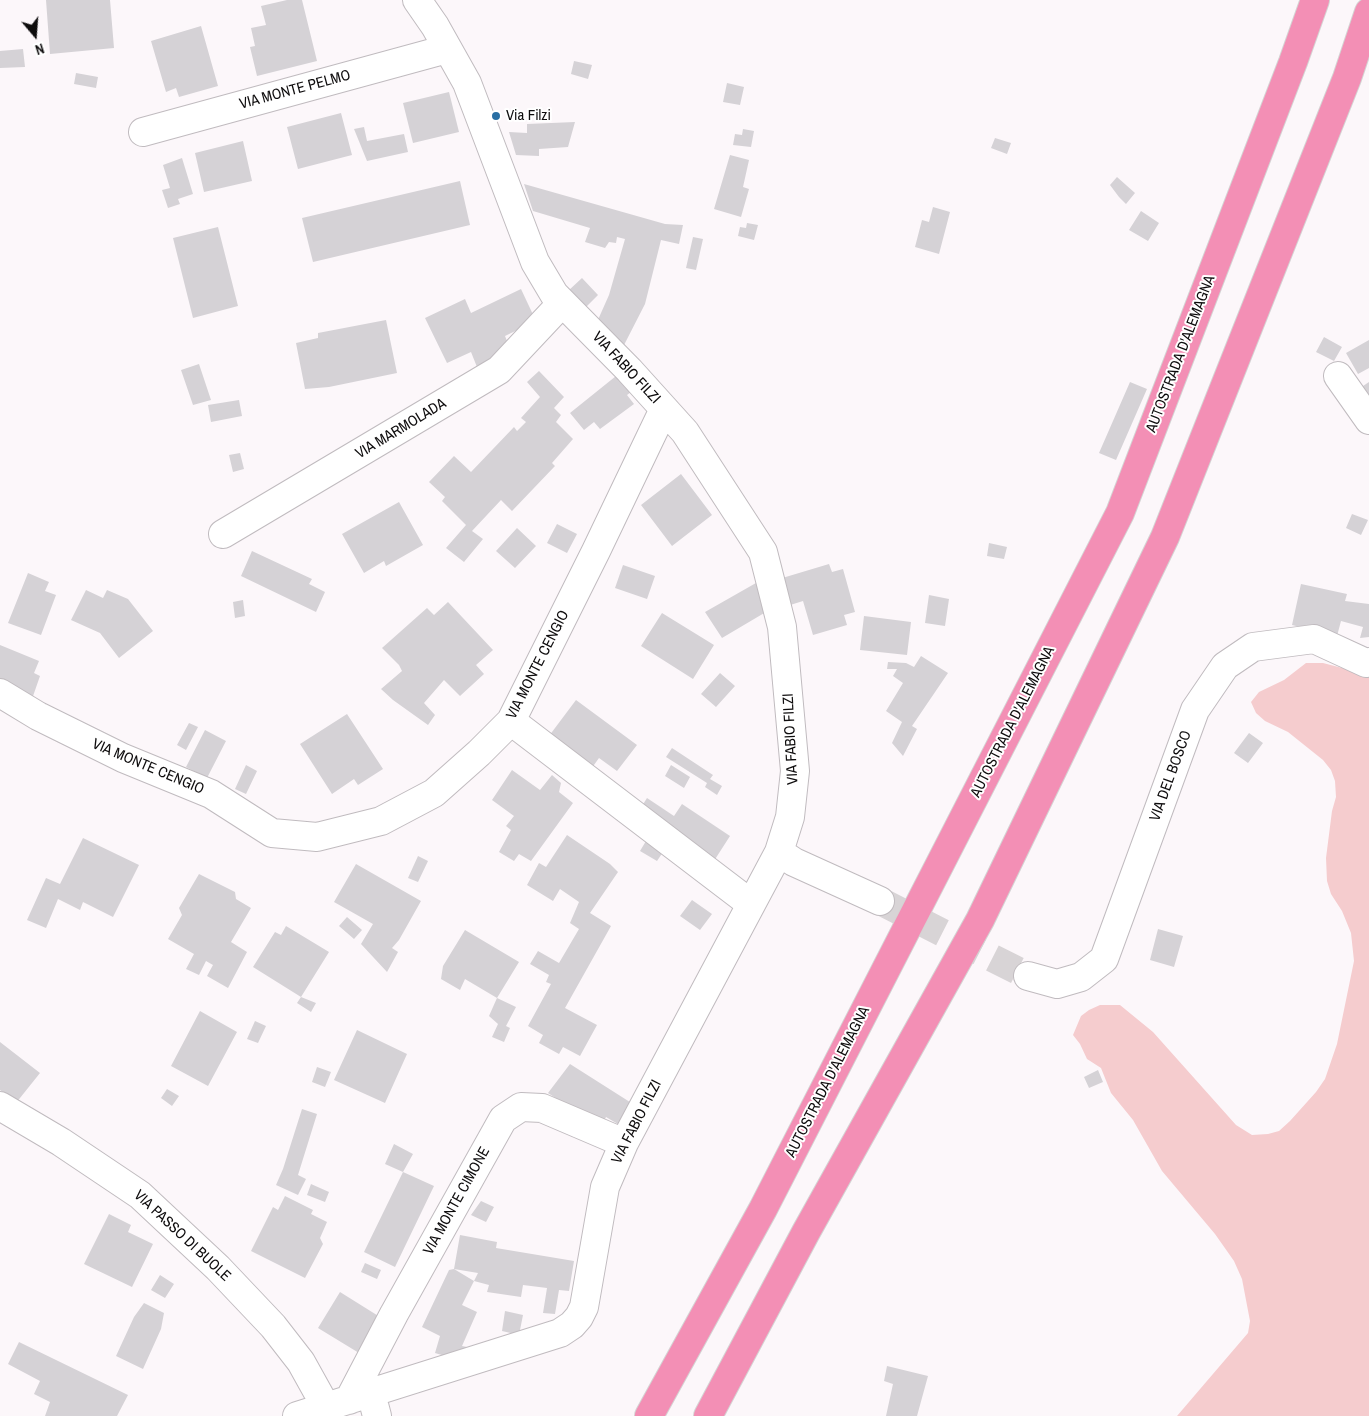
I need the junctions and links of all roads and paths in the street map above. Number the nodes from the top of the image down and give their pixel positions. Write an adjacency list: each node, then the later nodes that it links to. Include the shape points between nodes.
1 (417, 0): 4 (street, VIA FABIO FILZI)
2 (1314, 0): 22 (highway, AUTOSTRADA D'ALEMAGNA, via 1120,513 763,1209)
3 (1369, 12): 23 (highway, via 1347,78 1165,537 980,920 806,1232)
4 (447, 48): 5 (street, VIA MONTE PELMO); 6 (street, VIA FABIO FILZI, via 467,83 535,262)
5 (143, 132)
6 (562, 303): 8 (street, VIA FABIO FILZI); 10 (street, VIA MARMOLADA, via 499,370)
7 (1338, 376): 9 (street)
8 (664, 408): 13 (street, VIA MONTE CENGIO); 14 (street, VIA FABIO FILZI, via 685,432 763,552 782,627 795,771 790,817)
9 (1369, 420)
10 (223, 534)
11 (1369, 662): 17 (street, VIA DEL BOSCO, via 1314,639 1253,647 1225,666 1195,710 1104,959 1081,976 1057,984)
12 (0, 693): 13 (street, VIA MONTE CENGIO, via 38,716 123,758 211,794 272,833 317,837 381,821 434,793)
13 (511, 721): 16 (street)
14 (779, 852): 15 (street); 16 (street, VIA FABIO FILZI)
15 (880, 901)
16 (751, 904): 19 (street, VIA FABIO FILZI)
17 (1028, 976)
18 (0, 1106): 20 (street, VIA PASSO DI BUOLE, via 140,1195 218,1268 302,1362)
19 (624, 1143): 20 (street, VIA FABIO FILZI, via 605,1186 584,1308 572,1324 560,1332); 20 (street, VIA MONTE CIMONE, via 542,1108 521,1107 503,1118 394,1314)
20 (356, 1404): 21 (street, VIA FABIO FILZI)
21 (297, 1416)
22 (649, 1416)
23 (708, 1416)

